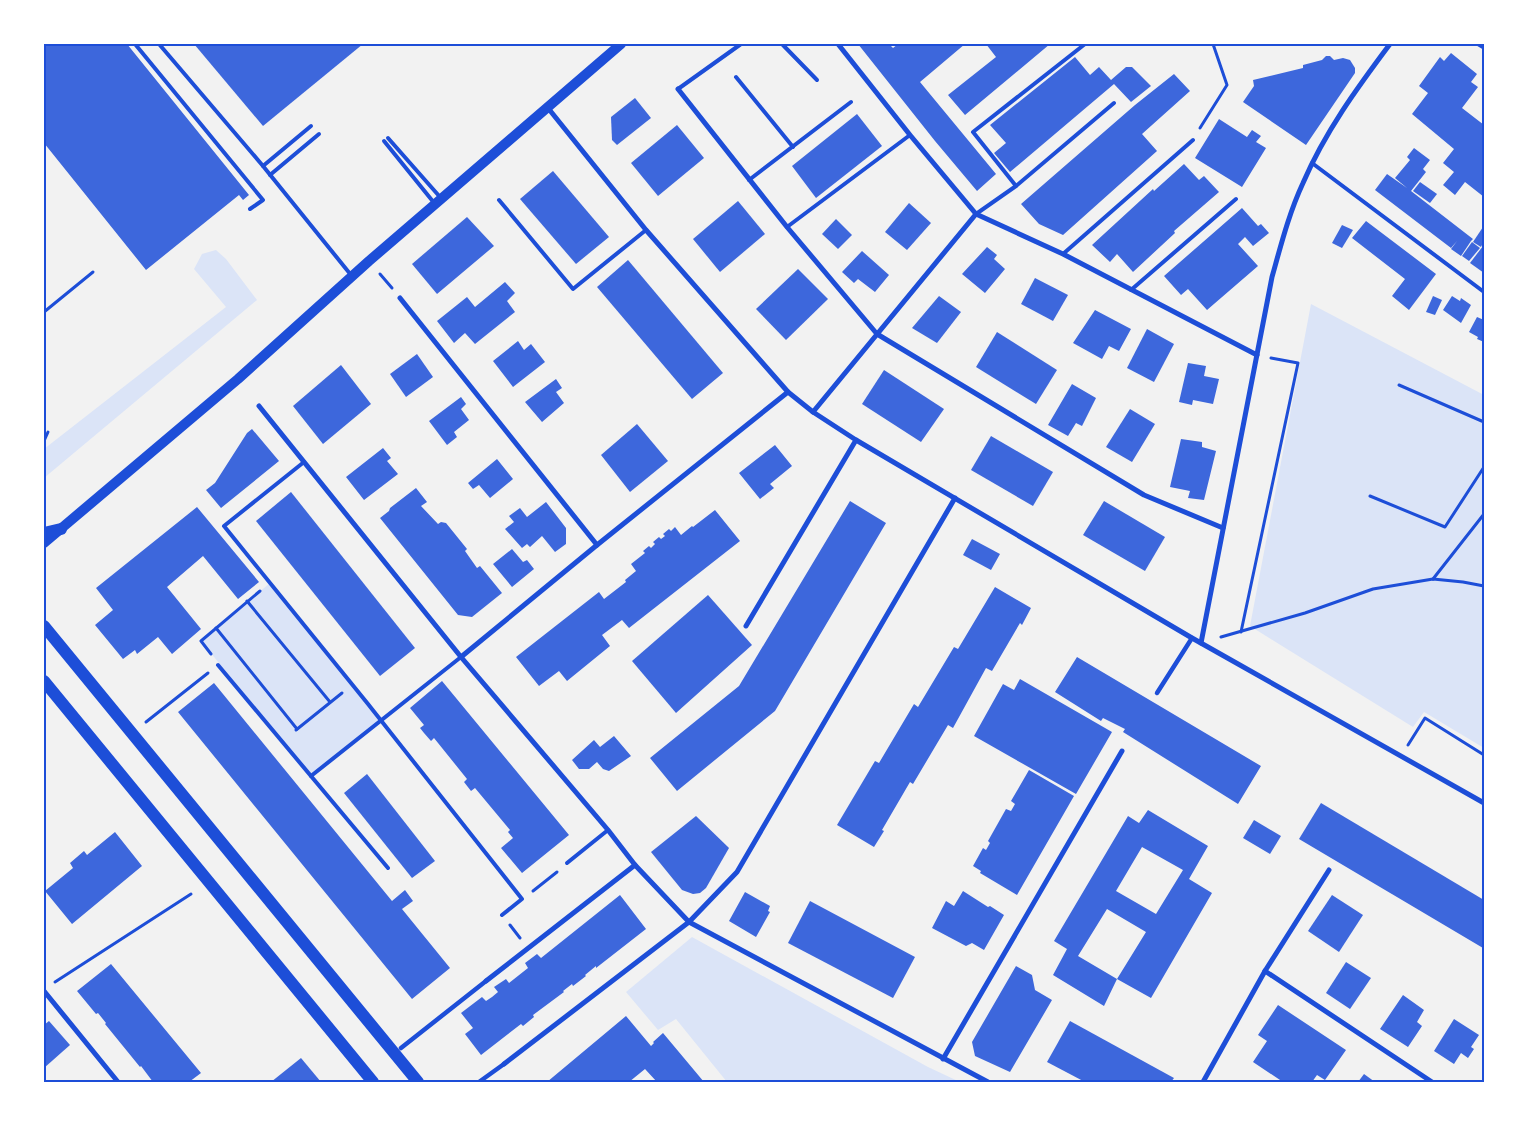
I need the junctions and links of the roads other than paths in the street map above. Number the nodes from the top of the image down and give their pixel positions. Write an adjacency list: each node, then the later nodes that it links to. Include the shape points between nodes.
1 (135, 44): 32 (lane, via 263,200)
2 (160, 44): 25 (lane)
3 (622, 44): 16 (main road)
4 (741, 44): 13 (lane)
5 (782, 44): 12 (lane)
6 (838, 44): 19 (street)
7 (1085, 44): 28 (lane, via 973,132)
8 (1390, 44): 24 (street, via 1336,119)
9 (1479, 44): 10 (street)
10 (1484, 47)
11 (736, 77): 23 (lane)
12 (817, 80)
13 (678, 89): 27 (street)
14 (851, 102): 23 (lane)
15 (1114, 103): 28 (lane)
16 (548, 108): 31 (main road); 35 (street)
17 (312, 126): 25 (lane)
18 (319, 134): 26 (lane)
19 (910, 135): 33 (street); 34 (lane)
20 (388, 138): 31 (lane)
21 (1193, 140): 36 (lane)
22 (384, 142): 31 (lane)
23 (793, 147): 27 (lane)
24 (1312, 163): 39 (lane); 42 (street, via 1283,238)
25 (263, 166): 26 (lane)
26 (270, 175): 37 (lane)
27 (749, 180): 34 (street)
28 (1016, 186): 33 (lane)
29 (1236, 199): 38 (lane)
30 (499, 200): 35 (lane, via 573,289)
31 (438, 202): 37 (main road)
32 (250, 209)
33 (976, 214): 36 (street); 41 (street)
34 (787, 227): 41 (street)
35 (646, 230): 43 (street)
36 (1063, 254): 38 (street)
37 (352, 276): 50 (main road, via 238,379)
38 (1131, 290): 42 (street)
39 (1484, 292)
40 (400, 298): 53 (street)
41 (877, 334): 45 (street); 49 (street, via 1144,495)
42 (1257, 355): 49 (street)
43 (788, 392): 45 (street); 53 (street)
44 (259, 406): 47 (street)
45 (813, 412): 46 (street)
46 (856, 440): 48 (street); 55 (street)
47 (304, 462): 58 (street); 62 (lane, via 224,526)
48 (955, 498): 56 (street); 72 (street, via 737,872)
49 (1223, 528): 57 (street)
50 (61, 529): 51 (main road); 52 (main road)
51 (44, 533)
52 (44, 543)
53 (597, 545): 58 (street)
54 (44, 626): 81 (main road)
55 (746, 626)
56 (1192, 638): 57 (street); 61 (street)
57 (1201, 643): 65 (street)
58 (462, 657): 62 (lane); 66 (street)
59 (218, 664): 64 (lane)
60 (44, 681): 80 (main road)
61 (1157, 693)
62 (381, 721): 64 (lane); 71 (lane, via 522,900)
63 (1122, 751): 77 (street)
64 (311, 776): 69 (lane)
65 (1484, 803)
66 (608, 830): 67 (lane); 68 (street)
67 (567, 863)
68 (635, 865): 72 (street); 74 (street)
69 (388, 868)
70 (1329, 870): 73 (street)
71 (502, 915)
72 (689, 922): 77 (street); 78 (street)
73 (1265, 971): 84 (street); 85 (street)
74 (486, 982): 76 (street)
75 (44, 992): 79 (street)
76 (401, 1048)
77 (942, 1059): 83 (street)
78 (504, 1064): 82 (street)
79 (118, 1082)
80 (373, 1082)
81 (418, 1082)
82 (480, 1082)
83 (988, 1082)
84 (1203, 1082)
85 (1432, 1082)

